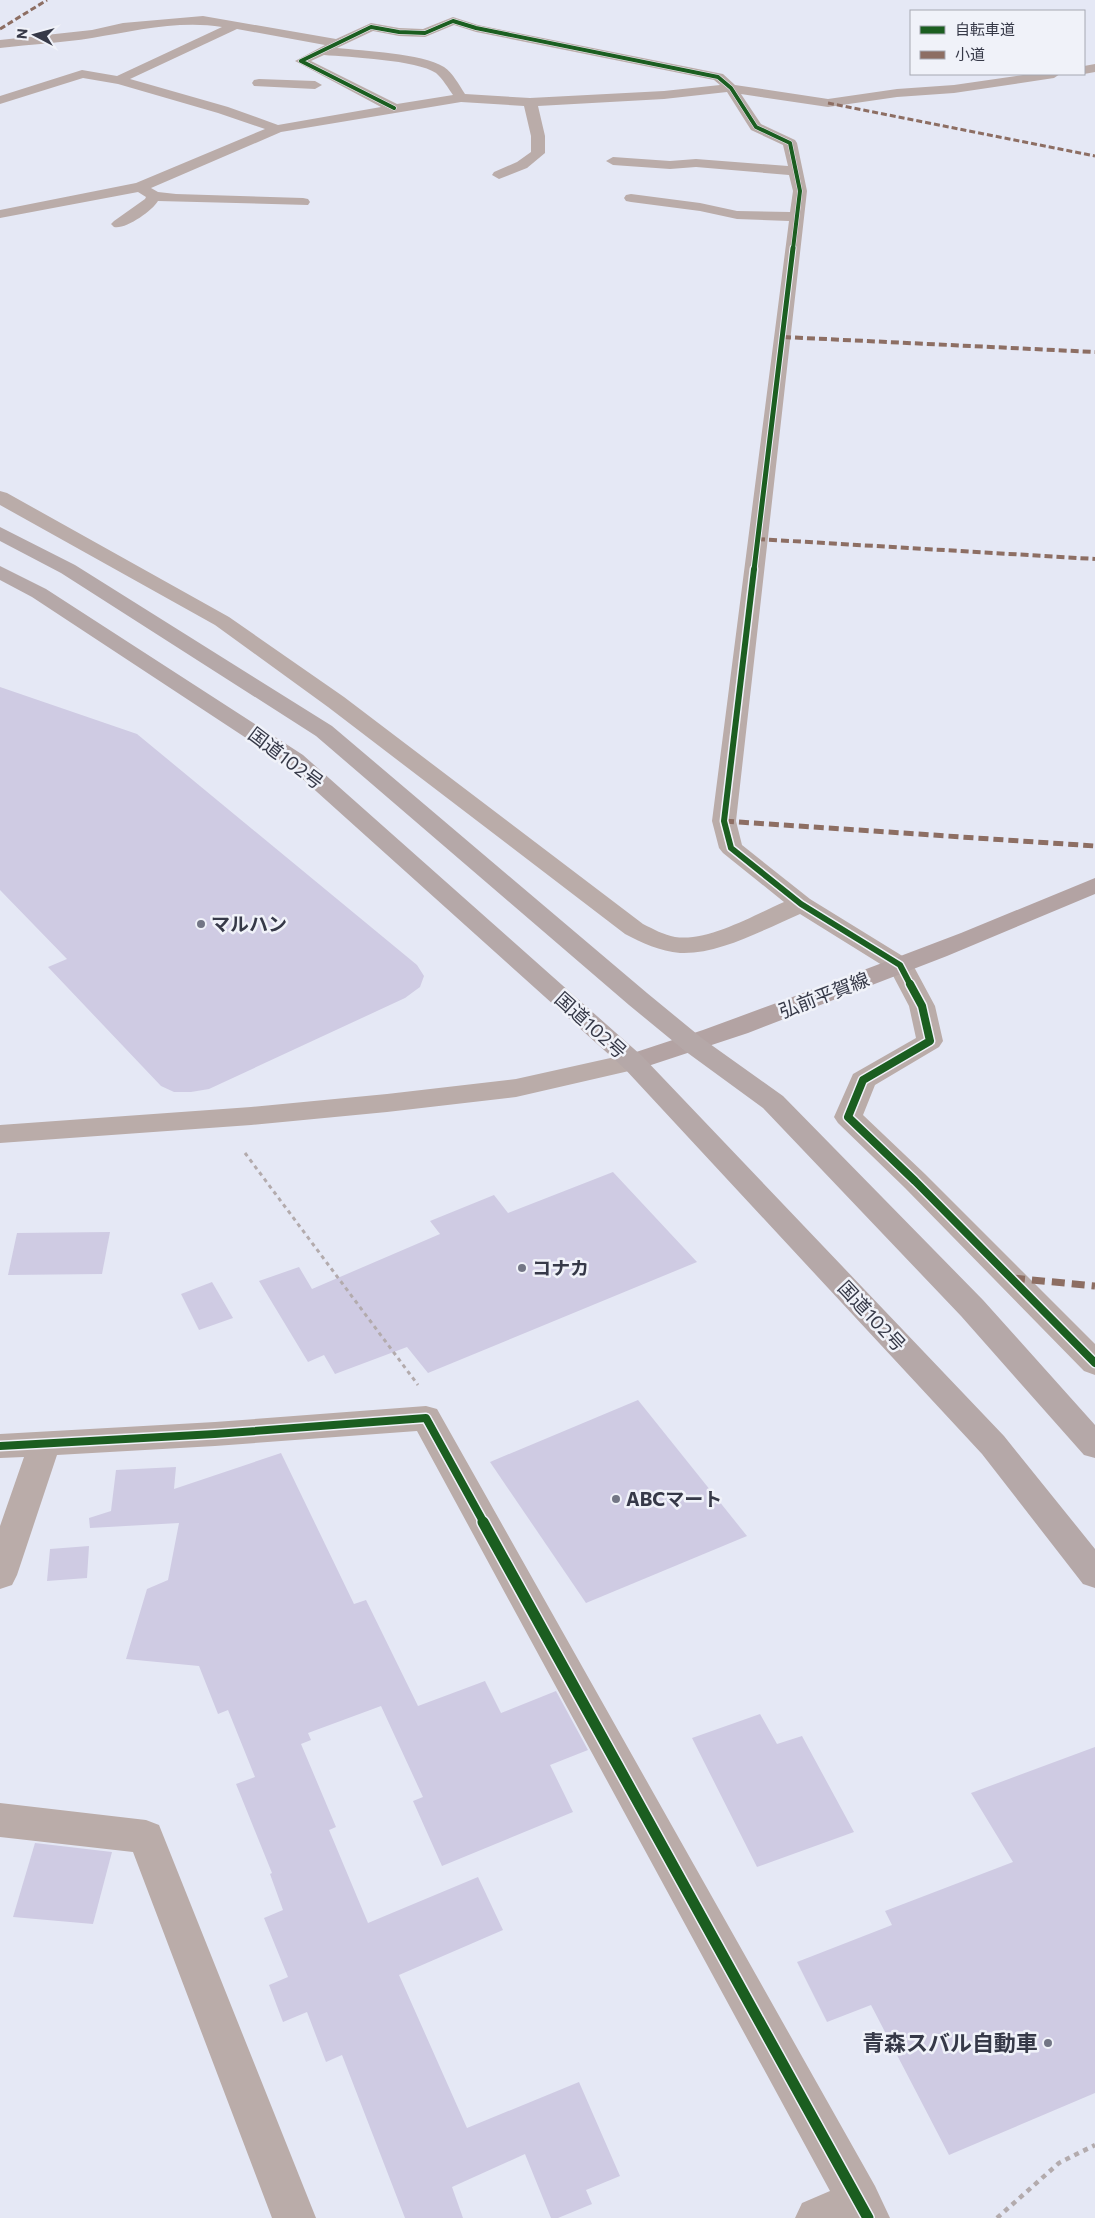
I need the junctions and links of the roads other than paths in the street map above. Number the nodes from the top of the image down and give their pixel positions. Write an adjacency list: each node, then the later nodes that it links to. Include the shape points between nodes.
1 (452, 6): 2 (street)
2 (453, 21): 4 (street, via 425,33 371,27); 12 (street, via 718,77)
3 (234, 26): 4 (street); 5 (street, via 203,20); 8 (street)
4 (338, 43): 6 (street)
5 (0, 44)
6 (319, 51): 13 (street, via 356,53 440,70); 17 (street, via 301,61)
7 (1047, 75): 12 (street, via 828,103)
8 (119, 80): 14 (street, via 82,74); 20 (street)
9 (259, 83): 10 (street)
10 (290, 85): 11 (street); 15 (street)
11 (315, 85)
12 (731, 88): 16 (street); 22 (street, via 756,127 790,143)
13 (461, 98): 16 (street); 17 (street)
14 (0, 100)
15 (300, 101)
16 (530, 102): 23 (street, via 538,136 538,153 522,165)
17 (394, 108): 19 (street)
18 (314, 110): 19 (street)
19 (327, 119): 20 (street)
20 (277, 129): 24 (street)
21 (613, 161): 22 (street, via 670,165 696,163)
22 (796, 171): 29 (street, via 800,191)
23 (499, 175)
24 (140, 187): 25 (street); 28 (street)
25 (154, 196): 27 (street); 30 (street, via 149,206)
26 (631, 198): 29 (street, via 737,215)
27 (303, 202)
28 (0, 214)
29 (797, 218): 35 (street, via 724,821 731,848)
30 (119, 224)
31 (0, 497): 35 (street, via 222,621 336,702 634,929 656,940 684,945 713,940)
32 (0, 533): 37 (highway, 国道102号, via 68,569 324,731)
33 (0, 572): 38 (highway, 国道102号, via 39,593 295,760)
34 (1095, 885): 36 (main road, 弘前平賀線)
35 (801, 904): 36 (street)
36 (900, 966): 37 (main road, 弘前平賀線); 40 (street, via 922,1006 930,1041 863,1080 848,1117)
37 (694, 1044): 38 (main road, 弘前平賀線); 43 (highway, 国道102号, via 773,1102 972,1308)
38 (633, 1062): 39 (street, via 516,1088 396,1102); 44 (highway, 国道102号, via 993,1445)
39 (0, 1134)
40 (1095, 1363)
41 (44, 1445): 42 (street); 45 (street); 47 (street, via 426,1418)
42 (0, 1446)
43 (1095, 1446)
44 (1095, 1574)
45 (0, 1575)
46 (0, 1820): 48 (street, via 146,1837)
47 (864, 2209): 49 (street)
48 (294, 2218)
49 (817, 2218)

